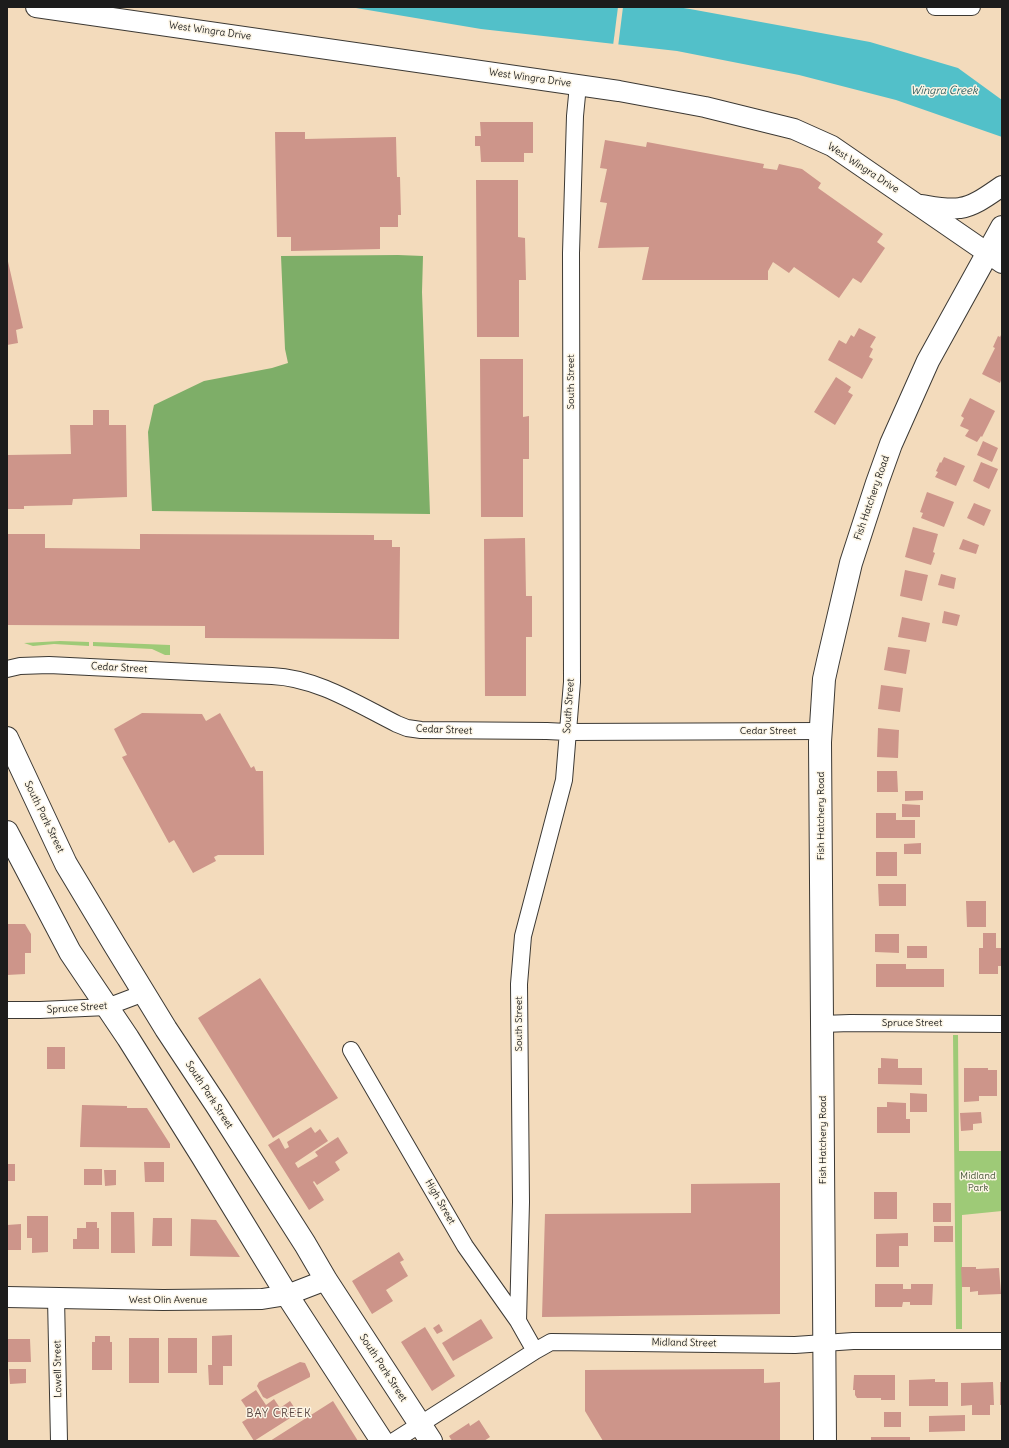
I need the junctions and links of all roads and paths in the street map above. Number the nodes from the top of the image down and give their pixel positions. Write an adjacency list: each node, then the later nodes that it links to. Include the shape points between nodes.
1 (36, 7): 4 (street, West Wingra Drive)
2 (935, 7): 3 (street)
3 (972, 7)
4 (578, 85): 6 (street, West Wingra Drive, via 705,107 794,129 832,146); 11 (street, South Street, via 571,252 572,675)
5 (1002, 186): 6 (street, via 959,209)
6 (918, 205): 8 (street, West Wingra Drive)
7 (1002, 227): 8 (main road, Fish Hatchery Road)
8 (995, 258): 10 (main road, Fish Hatchery Road, via 928,361 891,444 850,563 824,679)
9 (7, 669): 11 (street, Cedar Street, via 50,665 287,677 316,685 412,729)
10 (821, 731): 11 (street, Cedar Street); 17 (main road, Fish Hatchery Road)
11 (567, 732): 24 (street, South Street, via 564,780 523,936 519,984)
12 (7, 738): 14 (main road, South Park Street, via 66,864)
13 (7, 832): 15 (main road, via 70,952)
14 (144, 993): 15 (street, Spruce Street); 20 (main road, South Park Street)
15 (107, 1007): 16 (street, Spruce Street); 21 (main road)
16 (7, 1010)
17 (822, 1024): 18 (street, Spruce Street); 26 (main road, Fish Hatchery Road)
18 (1002, 1024)
19 (351, 1050): 24 (street, High Street, via 465,1246)
20 (326, 1280): 21 (street, West Olin Avenue); 28 (main road, South Park Street)
21 (287, 1295): 23 (street, West Olin Avenue, via 237,1300); 30 (main road)
22 (7, 1298): 23 (street, West Olin Avenue)
23 (56, 1298): 29 (street, Lowell Street)
24 (518, 1321): 27 (street, High Street)
25 (1002, 1340): 26 (street, Midland Street)
26 (825, 1343): 27 (street, Midland Street, via 795,1345 551,1342); 32 (main road, Fish Hatchery Road)
27 (535, 1351): 28 (street, Midland Street)
28 (425, 1433): 31 (street, Midland Street)
29 (59, 1441)
30 (382, 1441)
31 (394, 1441)
32 (825, 1441)

